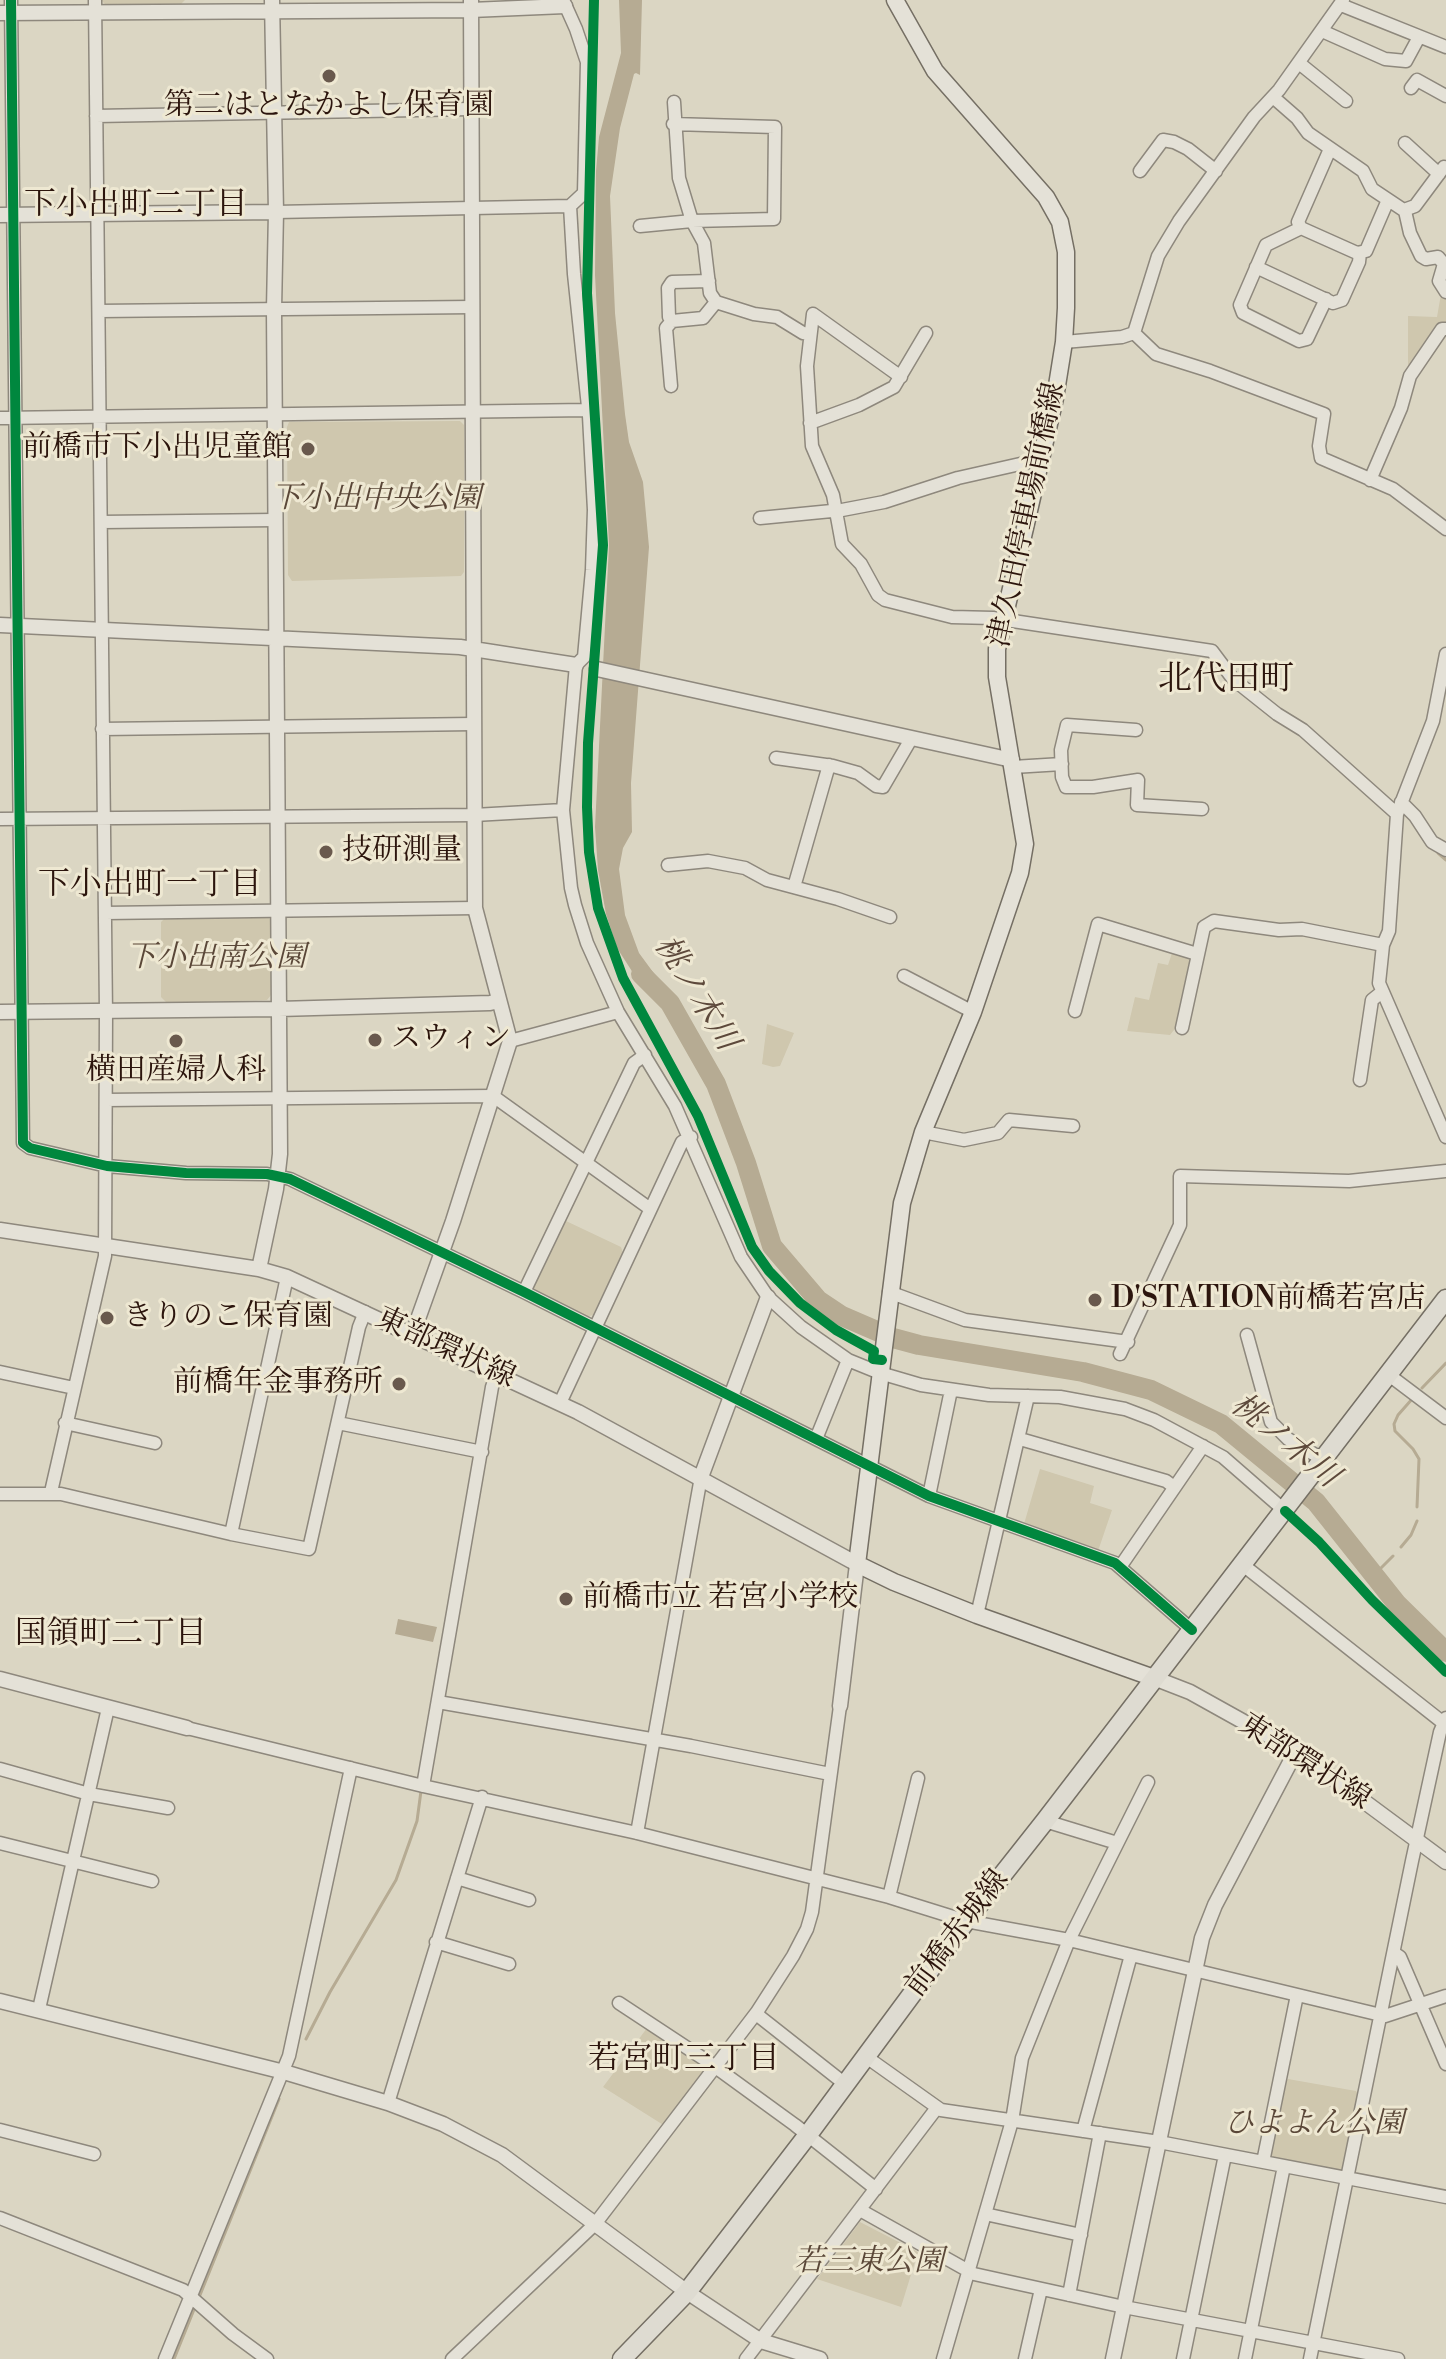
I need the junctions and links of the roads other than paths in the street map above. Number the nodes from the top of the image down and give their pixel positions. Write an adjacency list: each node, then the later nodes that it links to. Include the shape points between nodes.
1 (901, 2): 50 (main road, 津久田停車場前橋線, via 935,71 1046,197 1060,222 1066,252)
2 (1342, 2): 8 (street); 9 (street)
3 (564, 3): 4 (street); 28 (street, via 587,62 584,193)
4 (471, 5): 6 (street); 17 (street)
5 (95, 6): 6 (street); 7 (street); 19 (street)
6 (272, 6): 18 (street)
7 (7, 9): 31 (street)
8 (1322, 31): 9 (street, via 1385,59 1406,61); 11 (street)
9 (1419, 37): 10 (street)
10 (1446, 47)
11 (1299, 63): 14 (street); 15 (street)
12 (1411, 88): 13 (street, via 1417,80)
13 (1446, 96)
14 (1273, 97): 22 (street); 25 (street)
15 (1346, 101)
16 (674, 102): 20 (street)
17 (471, 109): 18 (street); 27 (street)
18 (275, 115): 19 (street); 30 (street)
19 (96, 116): 32 (street)
20 (673, 124): 33 (street, via 679,178); 33 (street, via 775,127 774,219)
21 (1405, 143): 23 (street)
22 (1330, 149): 26 (street, via 1363,171 1372,189); 35 (street, via 1298,222)
23 (1442, 170): 29 (street, via 1415,206)
24 (1140, 171): 25 (street, via 1163,140 1188,149)
25 (1216, 171): 48 (street, via 1158,256)
26 (1388, 200): 29 (street); 36 (street, via 1366,251)
27 (472, 206): 28 (street); 30 (street); 42 (street)
28 (570, 206): 53 (street)
29 (1404, 210): 39 (street, via 1421,256 1438,257 1444,264 1439,281)
30 (276, 212): 32 (street); 43 (street)
31 (7, 215): 32 (street); 58 (street)
32 (97, 215): 44 (street)
33 (692, 221): 34 (street); 38 (street, via 704,243)
34 (640, 226)
35 (1301, 228): 36 (street); 37 (street, via 1266,245)
36 (1360, 253): 40 (street, via 1342,300)
37 (1256, 267): 40 (street); 40 (street, via 1240,305 1243,313 1299,341 1307,339)
38 (709, 281): 41 (street); 45 (street, via 672,282)
39 (1446, 292)
40 (1326, 299)
41 (716, 302): 45 (street, via 703,318); 49 (street, via 777,317)
42 (472, 307): 43 (street); 55 (street)
43 (274, 309): 44 (street); 54 (street)
44 (99, 311): 56 (street)
45 (672, 321): 52 (street, via 666,328)
46 (1446, 329): 61 (street, via 1410,376)
47 (926, 333): 51 (street)
48 (1134, 333): 50 (street); 61 (street, via 1156,354 1324,414 1321,458)
49 (810, 334): 51 (street, via 813,314); 59 (street)
50 (1064, 342): 60 (main road, 津久田停車場前橋線)
51 (901, 377): 59 (street, via 894,387 859,405)
52 (671, 386)
53 (587, 410): 55 (street); 74 (street, via 593,543 584,657)
54 (276, 414): 55 (street); 56 (street); 64 (street)
55 (473, 414): 72 (street)
56 (100, 416): 58 (street); 65 (street)
57 (0, 418): 58 (street)
58 (16, 418): 69 (street)
59 (810, 423): 62 (street, via 812,446)
60 (1041, 462): 62 (street); 67 (main road, 津久田停車場前橋線)
61 (1370, 480): 66 (street, via 1393,489)
62 (837, 510): 63 (street); 67 (street, via 842,544 882,598 942,615)
63 (760, 518)
64 (275, 520): 65 (street); 71 (street)
65 (102, 522): 70 (street)
66 (1446, 529)
67 (1002, 621): 82 (main road, 津久田停車場前橋線, via 997,677); 85 (street, via 1212,651 1233,679)
68 (0, 625): 69 (street)
69 (19, 626): 70 (street); 91 (street)
70 (102, 630): 71 (street); 78 (street)
71 (278, 637): 72 (street); 77 (street)
72 (474, 648): 74 (street); 76 (street)
73 (1446, 654): 85 (street, via 1433,721)
74 (576, 665): 75 (street); 87 (street)
75 (597, 669): 80 (street)
76 (473, 724): 77 (street); 88 (street)
77 (278, 727): 78 (street); 89 (street)
78 (102, 729): 92 (street)
79 (1136, 730): 83 (street, via 1067,725)
80 (911, 739): 82 (street); 84 (street, via 883,787)
81 (776, 758): 84 (street)
82 (1012, 764): 83 (street); 111 (main road, 津久田停車場前橋線, via 1025,844)
83 (1062, 764): 86 (street, via 1066,787 1138,780 1137,805)
84 (829, 765): 95 (street)
85 (1399, 808): 93 (street, via 1415,816 1432,842); 100 (street, via 1389,931)
86 (1202, 809)
87 (563, 810): 88 (street); 110 (street, via 575,905)
88 (474, 815): 89 (street); 96 (street)
89 (279, 817): 92 (street); 98 (street)
90 (0, 819): 91 (street)
91 (21, 819): 92 (street); 108 (street)
92 (104, 819): 97 (street)
93 (1446, 850)
94 (668, 865): 95 (street, via 712,862)
95 (794, 887): 99 (street)
96 (475, 908): 98 (street); 104 (street)
97 (105, 913): 98 (street); 109 (street)
98 (278, 913): 105 (street)
99 (890, 917)
100 (1383, 945): 101 (street, via 1302,929 1214,921 1204,927); 103 (street)
101 (1197, 954): 106 (street, via 1098,924); 112 (street)
102 (904, 976): 111 (street)
103 (1382, 992): 115 (street, via 1372,1000); 122 (street)
104 (499, 1001): 105 (street); 113 (street)
105 (279, 1009): 109 (street); 117 (street)
106 (1075, 1011)
107 (0, 1012): 108 (street)
108 (22, 1012): 109 (street); 124 (street, via 23,1143)
109 (106, 1012): 118 (street)
110 (618, 1012): 113 (street); 114 (street)
111 (973, 1012): 120 (main road, 津久田停車場前橋線)
112 (1182, 1028)
113 (510, 1041): 116 (street)
114 (645, 1055): 121 (street); 123 (street, via 634,1063)
115 (1360, 1080)
116 (493, 1096): 117 (street); 123 (street); 130 (street)
117 (279, 1098): 118 (street); 126 (street)
118 (106, 1100): 124 (street)
119 (1073, 1126): 120 (street, via 1009,1120 998,1133 964,1140)
120 (923, 1132): 135 (main road, 津久田停車場前橋線, via 902,1203)
121 (691, 1137): 127 (street, via 682,1142); 134 (street, via 741,1257)
122 (1446, 1137)
123 (586, 1163): 127 (street); 133 (street)
124 (107, 1166): 126 (street); 129 (street)
125 (1446, 1171): 141 (street, via 1349,1181 1180,1176 1180,1225)
126 (278, 1176): 130 (street); 131 (street)
127 (649, 1208): 138 (street)
128 (0, 1230): 129 (street, 東部環状線)
129 (104, 1246): 131 (street, 東部環状線); 148 (street)
130 (442, 1253): 133 (street); 139 (street)
131 (259, 1269): 132 (street, 東部環状線)
132 (287, 1277): 137 (street, 東部環状線); 170 (street)
133 (524, 1292): 138 (street)
134 (768, 1297): 143 (street); 150 (street)
135 (888, 1298): 141 (street, via 965,1320); 146 (main road, 津久田停車場前橋線)
136 (1446, 1299): 147 (main road)
137 (365, 1312): 139 (street, 東部環状線); 155 (street)
138 (595, 1330): 150 (street); 152 (street)
139 (413, 1333): 145 (street, 東部環状線)
140 (1247, 1335): 162 (street, via 1271,1422)
141 (1128, 1342): 142 (street)
142 (1120, 1354)
143 (848, 1360): 146 (street); 156 (street)
144 (0, 1372): 148 (street)
145 (497, 1373): 152 (street, 東部環状線); 160 (street)
146 (880, 1373): 149 (street); 161 (main road)
147 (1389, 1375): 153 (street); 162 (main road)
148 (74, 1388): 154 (street)
149 (951, 1390): 151 (street); 167 (street)
150 (730, 1395): 156 (street); 163 (street)
151 (1028, 1396): 157 (street); 159 (street, via 1125,1409)
152 (560, 1403): 163 (street, 東部環状線)
153 (1446, 1418)
154 (65, 1423): 158 (street); 165 (street)
155 (338, 1423): 160 (street); 170 (street, via 309,1549)
156 (816, 1439): 161 (street)
157 (1020, 1439): 164 (street); 169 (street)
158 (155, 1443)
159 (1203, 1446): 164 (street); 168 (street)
160 (482, 1452): 178 (street)
161 (869, 1465): 167 (street); 171 (main road)
162 (1320, 1465): 168 (main road, 前橋赤城線)
163 (701, 1477): 171 (street, 東部環状線); 183 (street)
164 (1174, 1487): 173 (street)
165 (51, 1492): 166 (street); 170 (street)
166 (0, 1494)
167 (929, 1496): 169 (street)
168 (1287, 1508): 172 (main road, 前橋赤城線)
169 (1000, 1522): 173 (street); 174 (street)
170 (231, 1534)
171 (857, 1564): 174 (main road); 179 (street)
172 (1243, 1565): 175 (main road, 前橋赤城線); 181 (street)
173 (1120, 1567): 175 (street)
174 (977, 1615): 176 (main road)
175 (1192, 1630): 176 (main road, 前橋赤城線)
176 (1154, 1678): 184 (street, 東部環状線, via 1190,1692); 194 (main road, 前橋赤城線)
177 (0, 1679): 180 (street)
178 (438, 1702): 183 (street); 190 (street)
179 (840, 1706): 187 (street)
180 (108, 1708): 182 (street); 191 (street)
181 (1445, 1722): 196 (street)
182 (187, 1728): 185 (street)
183 (655, 1741): 187 (street); 195 (street)
184 (1296, 1751): 196 (street, 東部環状線); 212 (street, via 1215,1905)
185 (351, 1768): 190 (street); 224 (street)
186 (0, 1769): 191 (street)
187 (830, 1774): 202 (street)
188 (918, 1778): 204 (street)
189 (1148, 1782): 198 (street)
190 (423, 1786): 192 (street)
191 (89, 1794): 193 (street); 199 (street)
192 (482, 1797): 195 (street); 201 (street)
193 (168, 1808)
194 (1045, 1821): 198 (street); 206 (main road, 前橋赤城線)
195 (637, 1833): 202 (street)
196 (1418, 1841): 200 (street, 東部環状線); 209 (street)
197 (0, 1843): 199 (street)
198 (1117, 1843): 207 (street)
199 (73, 1862): 203 (street); 218 (street)
200 (1446, 1862)
201 (457, 1878): 205 (street); 208 (street)
202 (817, 1879): 204 (street); 219 (street, via 807,1929)
203 (152, 1881)
204 (889, 1897): 206 (street)
205 (529, 1900)
206 (966, 1921): 207 (street); 221 (main road, 前橋赤城線)
207 (1069, 1940): 210 (street); 228 (street, via 1022,2058)
208 (436, 1942): 211 (street); 226 (street)
209 (1394, 1953): 217 (street); 220 (street)
210 (1131, 1955): 212 (street); 230 (street)
211 (509, 1964)
212 (1194, 1969): 213 (street); 233 (street)
213 (1297, 1995): 220 (street); 236 (street)
214 (1446, 1996): 217 (street)
215 (0, 2001): 218 (street)
216 (619, 2003): 223 (street)
217 (1420, 2006): 220 (street); 222 (street)
218 (39, 2009): 224 (street)
219 (757, 2012): 223 (street); 225 (street)
220 (1381, 2015): 238 (street)
221 (865, 2056): 225 (main road, 前橋赤城線); 227 (street)
222 (1446, 2064)
223 (715, 2067): 232 (street); 244 (street)
224 (284, 2072): 226 (street); 250 (street)
225 (845, 2084): 232 (main road, 前橋赤城線)
226 (388, 2103): 244 (street, via 502,2155)
227 (936, 2109): 228 (street); 239 (street)
228 (1012, 2121): 230 (street); 242 (street)
229 (0, 2130): 234 (street)
230 (1083, 2131): 231 (street)
231 (1100, 2133): 233 (street); 245 (street)
232 (807, 2136): 239 (street); 248 (main road, 前橋赤城線)
233 (1159, 2142): 235 (street); 251 (street)
234 (94, 2154)
235 (1225, 2155): 236 (street); 252 (street)
236 (1263, 2162): 237 (street)
237 (1284, 2166): 238 (street); 253 (street)
238 (1347, 2178): 240 (street); 255 (street)
239 (876, 2189): 241 (street)
240 (1446, 2197)
241 (860, 2210): 246 (street); 254 (street)
242 (985, 2214): 245 (street); 246 (street)
243 (0, 2218): 250 (street)
244 (595, 2224): 248 (street); 258 (street)
245 (1081, 2235): 249 (street)
246 (968, 2271): 247 (street); 262 (street)
247 (1041, 2289): 249 (street); 263 (street)
248 (687, 2292): 254 (street); 259 (main road, 前橋赤城線)
249 (1069, 2295): 251 (street)
250 (191, 2296): 256 (street); 257 (street)
251 (1124, 2307): 252 (street); 264 (street)
252 (1191, 2320): 253 (street); 265 (street)
253 (1251, 2331): 255 (street); 266 (street)
254 (761, 2341): 260 (street); 261 (street)
255 (1313, 2343): 267 (street); 268 (street)
256 (165, 2359)
257 (267, 2359)
258 (452, 2359)
259 (622, 2359)
260 (746, 2359)
261 (820, 2359)
262 (943, 2359)
263 (1025, 2359)
264 (1113, 2359)
265 (1183, 2359)
266 (1245, 2359)
267 (1310, 2359)
268 (1398, 2359)

